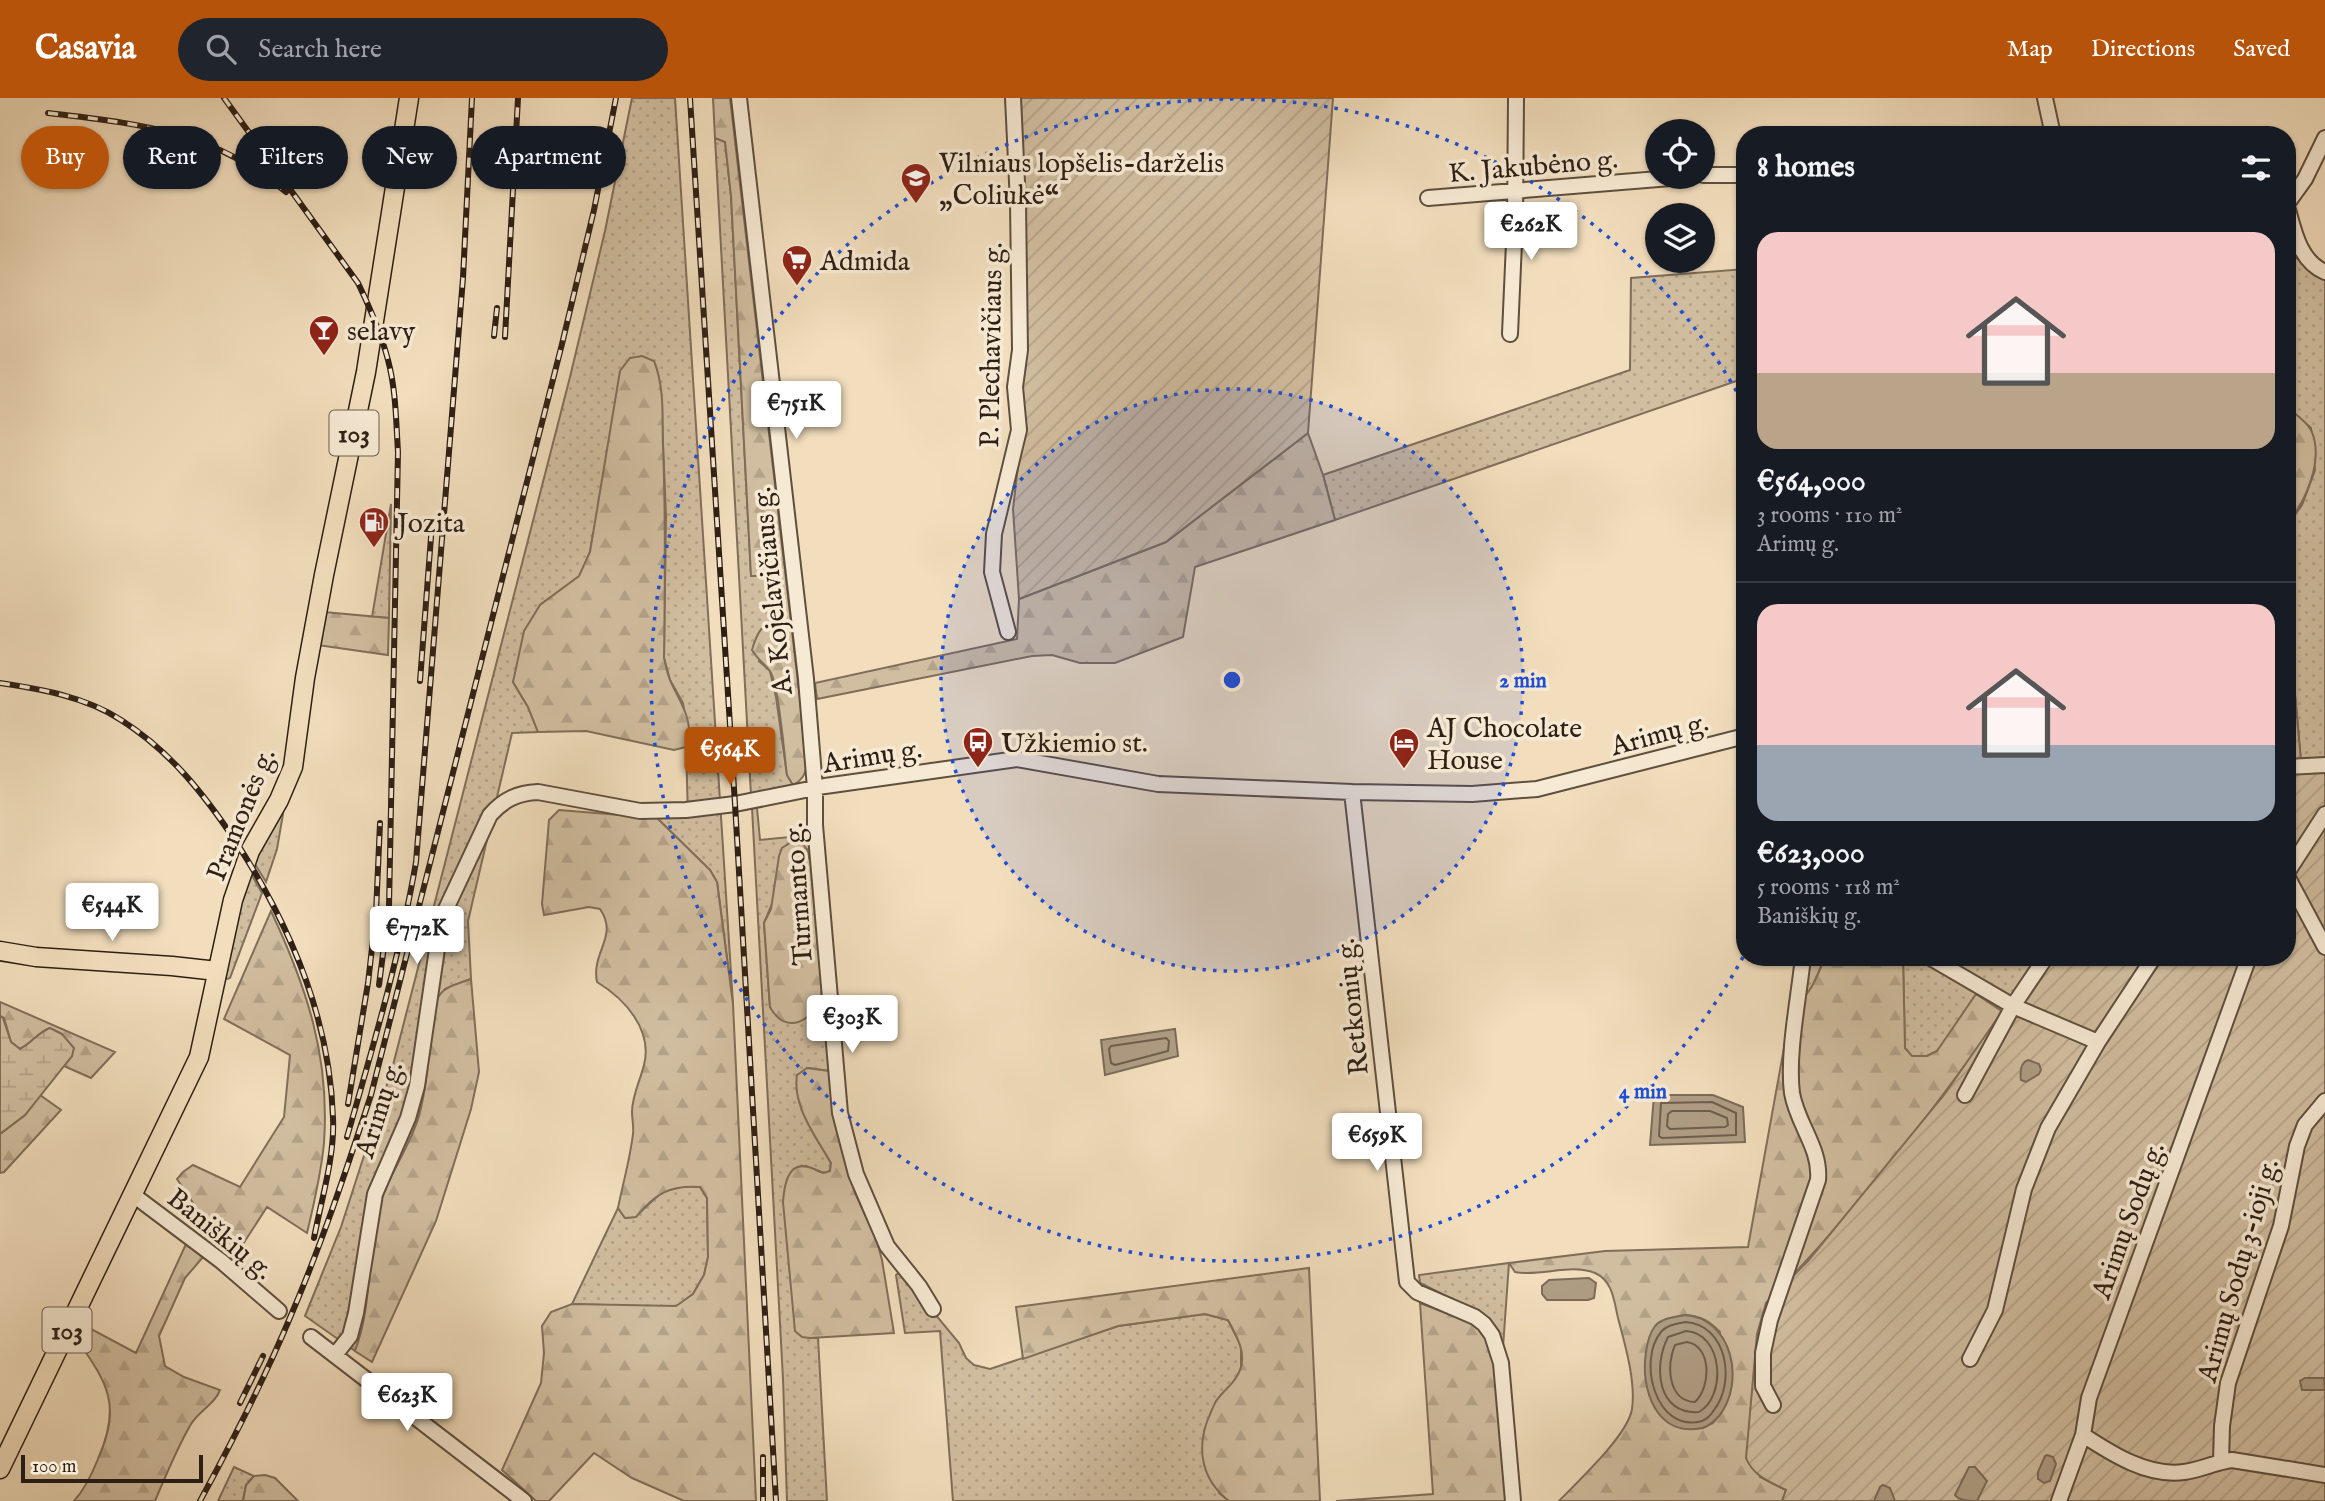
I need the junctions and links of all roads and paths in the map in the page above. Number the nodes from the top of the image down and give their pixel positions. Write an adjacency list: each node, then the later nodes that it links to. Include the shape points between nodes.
1 (409, 98): 33 (main road, Pramonės g. / 103, via 364,382 305,678 293,767 245,864)
2 (739, 98): 21 (street, A. Kojelavičiaus g.)
3 (1013, 98): 17 (street, P. Plechavičiaus g., via 1020,350 1014,387 1019,430 994,534 992,572)
4 (1516, 98): 11 (street)
5 (2045, 98): 6 (street)
6 (2051, 126)
7 (2325, 138): 12 (street)
8 (1715, 175): 9 (street)
9 (1736, 175)
10 (1645, 180): 11 (street, K. Jakubėno g.)
11 (1515, 190): 13 (street, K. Jakubėno g.); 16 (street)
12 (2296, 192)
13 (1428, 198)
14 (2296, 235): 15 (street, via 2308,259)
15 (2325, 272)
16 (1510, 334)
17 (1008, 632)
18 (1736, 738): 22 (street, Arimų g., via 1537,789 1472,794)
19 (2325, 765): 20 (street)
20 (2296, 767)
21 (816, 788): 22 (street, Arimų g., via 1017,759 1158,784); 39 (street, Turmanto g., via 815,825 840,1113 856,1174 887,1246); 42 (street, Arimų g., via 735,804 640,811 525,793 510,798 490,815 446,909 417,1086 375,1194 350,1336)
22 (1352, 792): 50 (street, Retkonių g., via 1407,1282 1417,1292 1475,1317 1492,1335 1501,1363)
23 (2325, 814): 24 (street)
24 (2296, 861)
25 (2296, 892): 26 (street)
26 (2325, 947)
27 (0, 951): 33 (main road)
28 (1802, 966): 44 (street, via 1790,1071 1792,1095 1819,1170 1763,1353 1763,1386)
29 (1944, 966): 34 (street)
30 (2040, 966): 34 (street)
31 (2148, 966): 35 (street)
32 (2246, 966): 45 (street, Arimų Sodų g., via 2089,1398)
33 (217, 971): 38 (main road, Pramonės g. / 103, via 199,1057)
34 (2013, 1006): 35 (street); 36 (street)
35 (2098, 1042): 43 (street, via 2036,1156 1995,1310)
36 (1965, 1095)
37 (2325, 1101): 46 (street, Arimų Sodų 3-ioji g., via 2305,1125 2297,1146 2281,1226 2228,1383)
38 (132, 1194): 40 (street, Baniškių g.); 47 (main road, Pramonės g. / 103)
39 (933, 1309)
40 (279, 1311)
41 (312, 1337): 42 (street)
42 (335, 1355): 49 (street)
43 (1970, 1360)
44 (1773, 1405)
45 (2083, 1435): 46 (street, via 2143,1467 2170,1473); 51 (street, Arimų Sodų g.)
46 (2221, 1461): 48 (street)
47 (0, 1469)
48 (2325, 1475)
49 (524, 1501)
50 (1513, 1501)
51 (2059, 1501)

